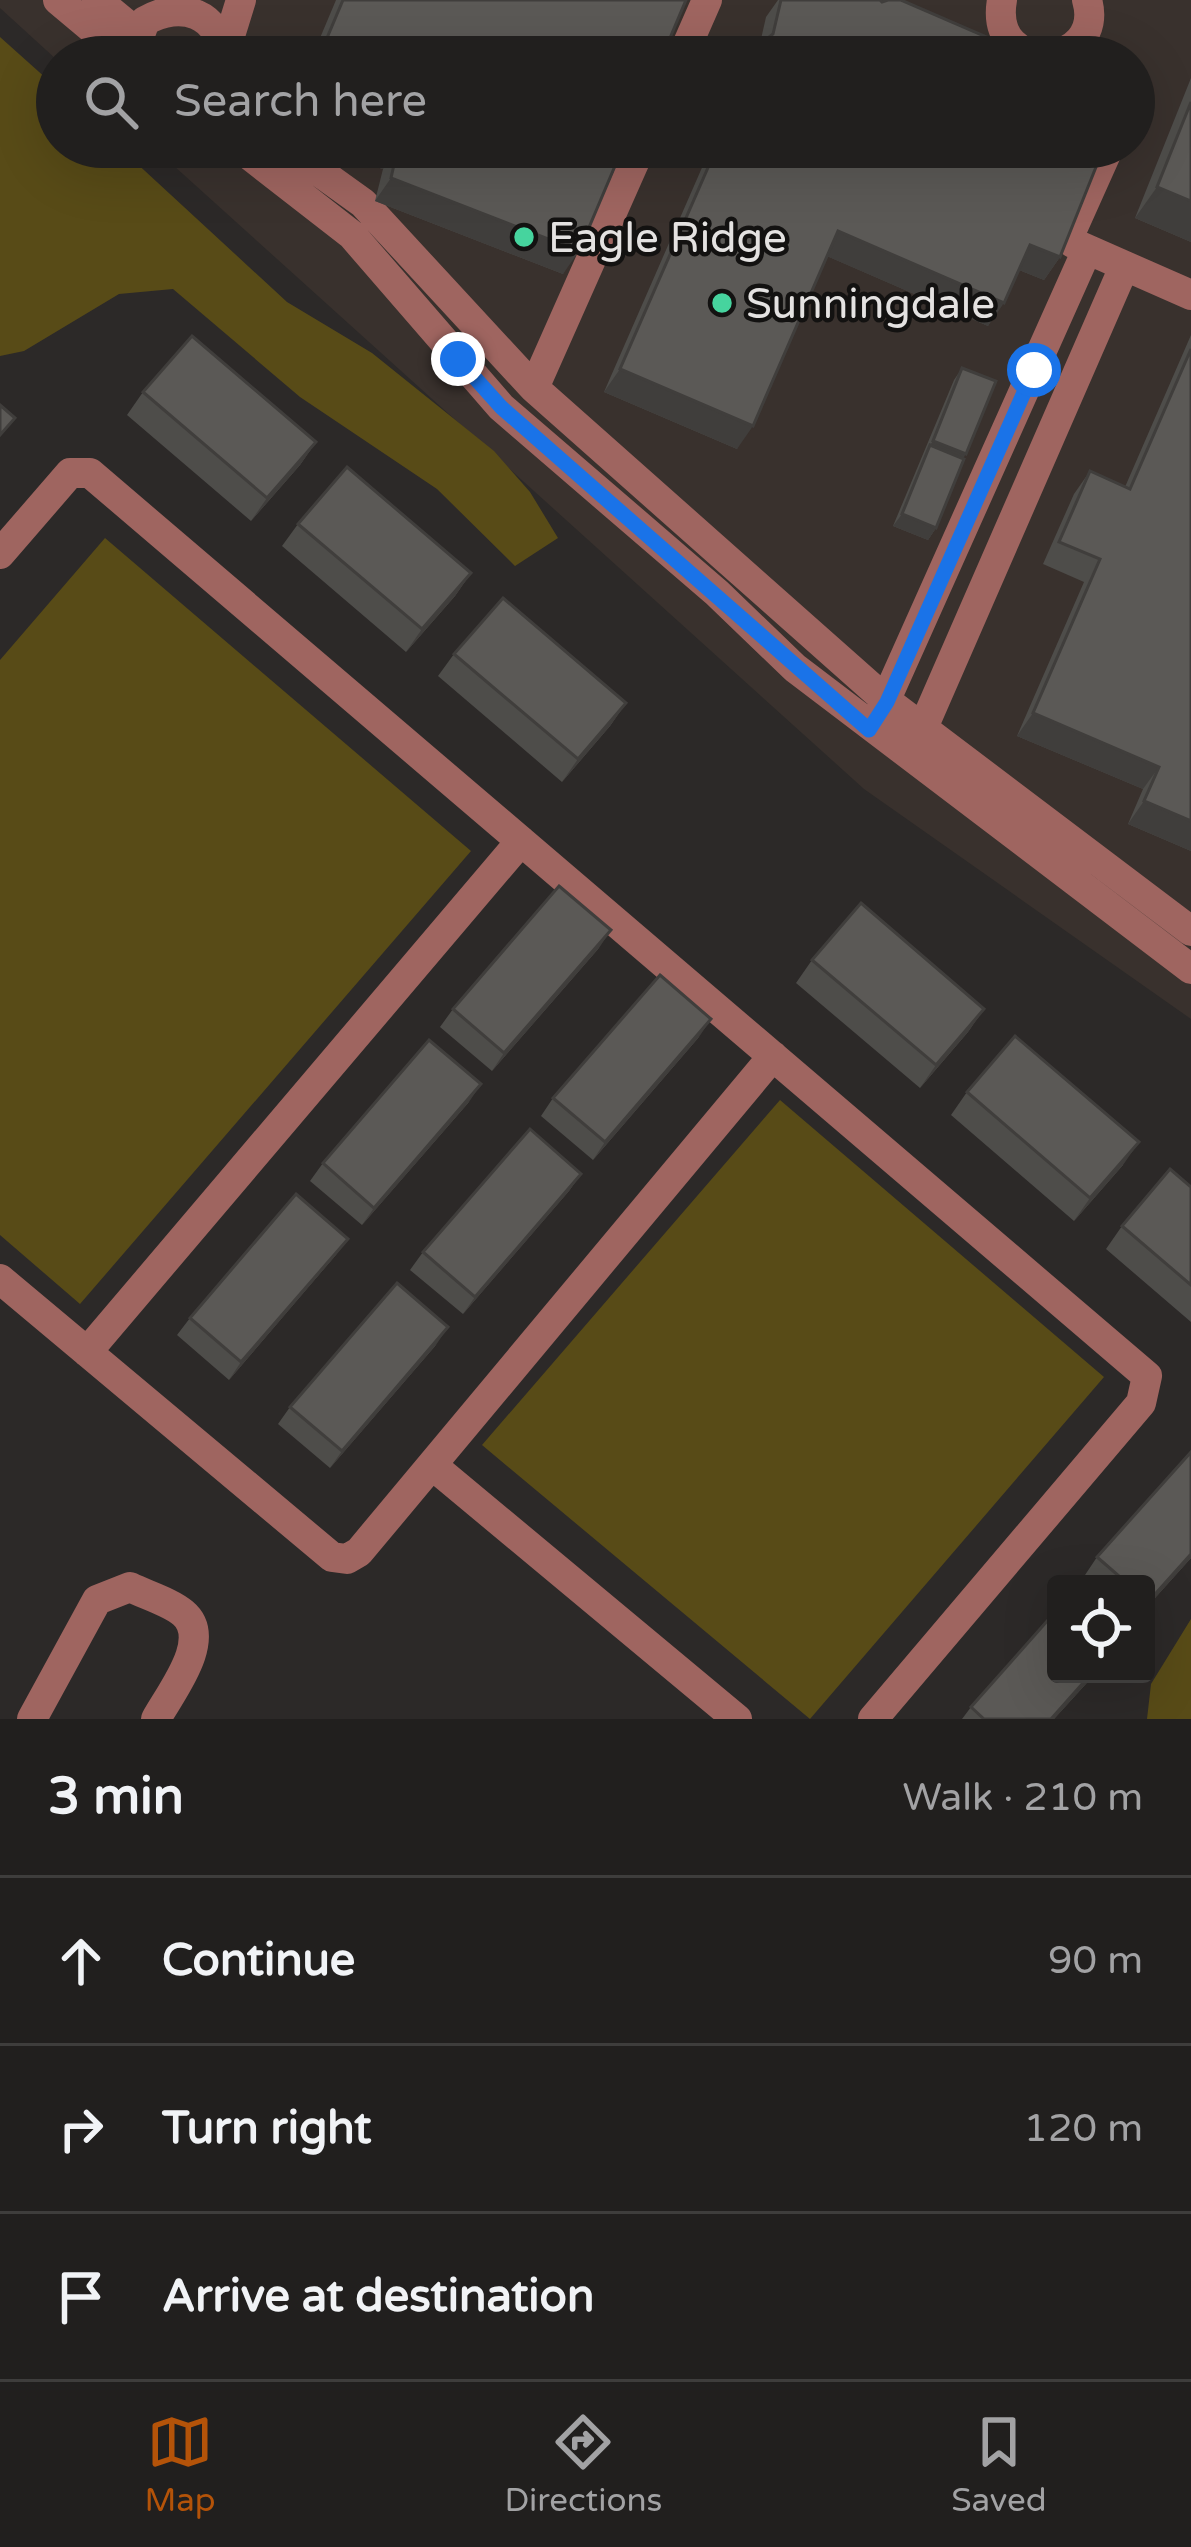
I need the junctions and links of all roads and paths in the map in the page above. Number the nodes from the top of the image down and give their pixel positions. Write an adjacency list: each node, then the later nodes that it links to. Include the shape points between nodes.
1 (58, 0): 8 (street)
2 (97, 0): 9 (street)
3 (241, 0): 12 (street)
4 (707, 0): 13 (street)
5 (1002, 0): 14 (street)
6 (1087, 0): 15 (street, via 1087,28)
7 (189, 4): 10 (street, via 157,12); 11 (street)
8 (112, 36)
9 (122, 36)
10 (140, 36)
11 (216, 36)
12 (229, 36)
13 (691, 36)
14 (995, 36)
15 (1079, 36)
16 (266, 168): 26 (street, via 352,235 501,407)
17 (314, 168): 23 (street, via 363,203)
18 (632, 168): 23 (street)
19 (1100, 168): 20 (street, via 1070,234)
20 (1087, 250): 21 (street); 25 (street)
21 (1124, 267): 22 (street); 27 (street)
22 (1191, 295)
23 (534, 388): 25 (street)
24 (0, 554): 29 (street, via 70,472 90,472)
25 (887, 702): 26 (street); 27 (street)
26 (869, 730): 28 (street)
27 (925, 730): 28 (street); 30 (street)
28 (908, 757): 31 (street)
29 (521, 841): 32 (street); 34 (street)
30 (1191, 931)
31 (1191, 969)
32 (773, 1056): 35 (street); 39 (street, via 1147,1376 1142,1402)
33 (0, 1279): 34 (street)
34 (87, 1352): 35 (street, via 332,1557 359,1552)
35 (432, 1466): 38 (street)
36 (32, 1719): 37 (street, via 97,1600 130,1587 185,1614 193,1627 196,1645)
37 (156, 1719)
38 (737, 1719)
39 (873, 1719)

